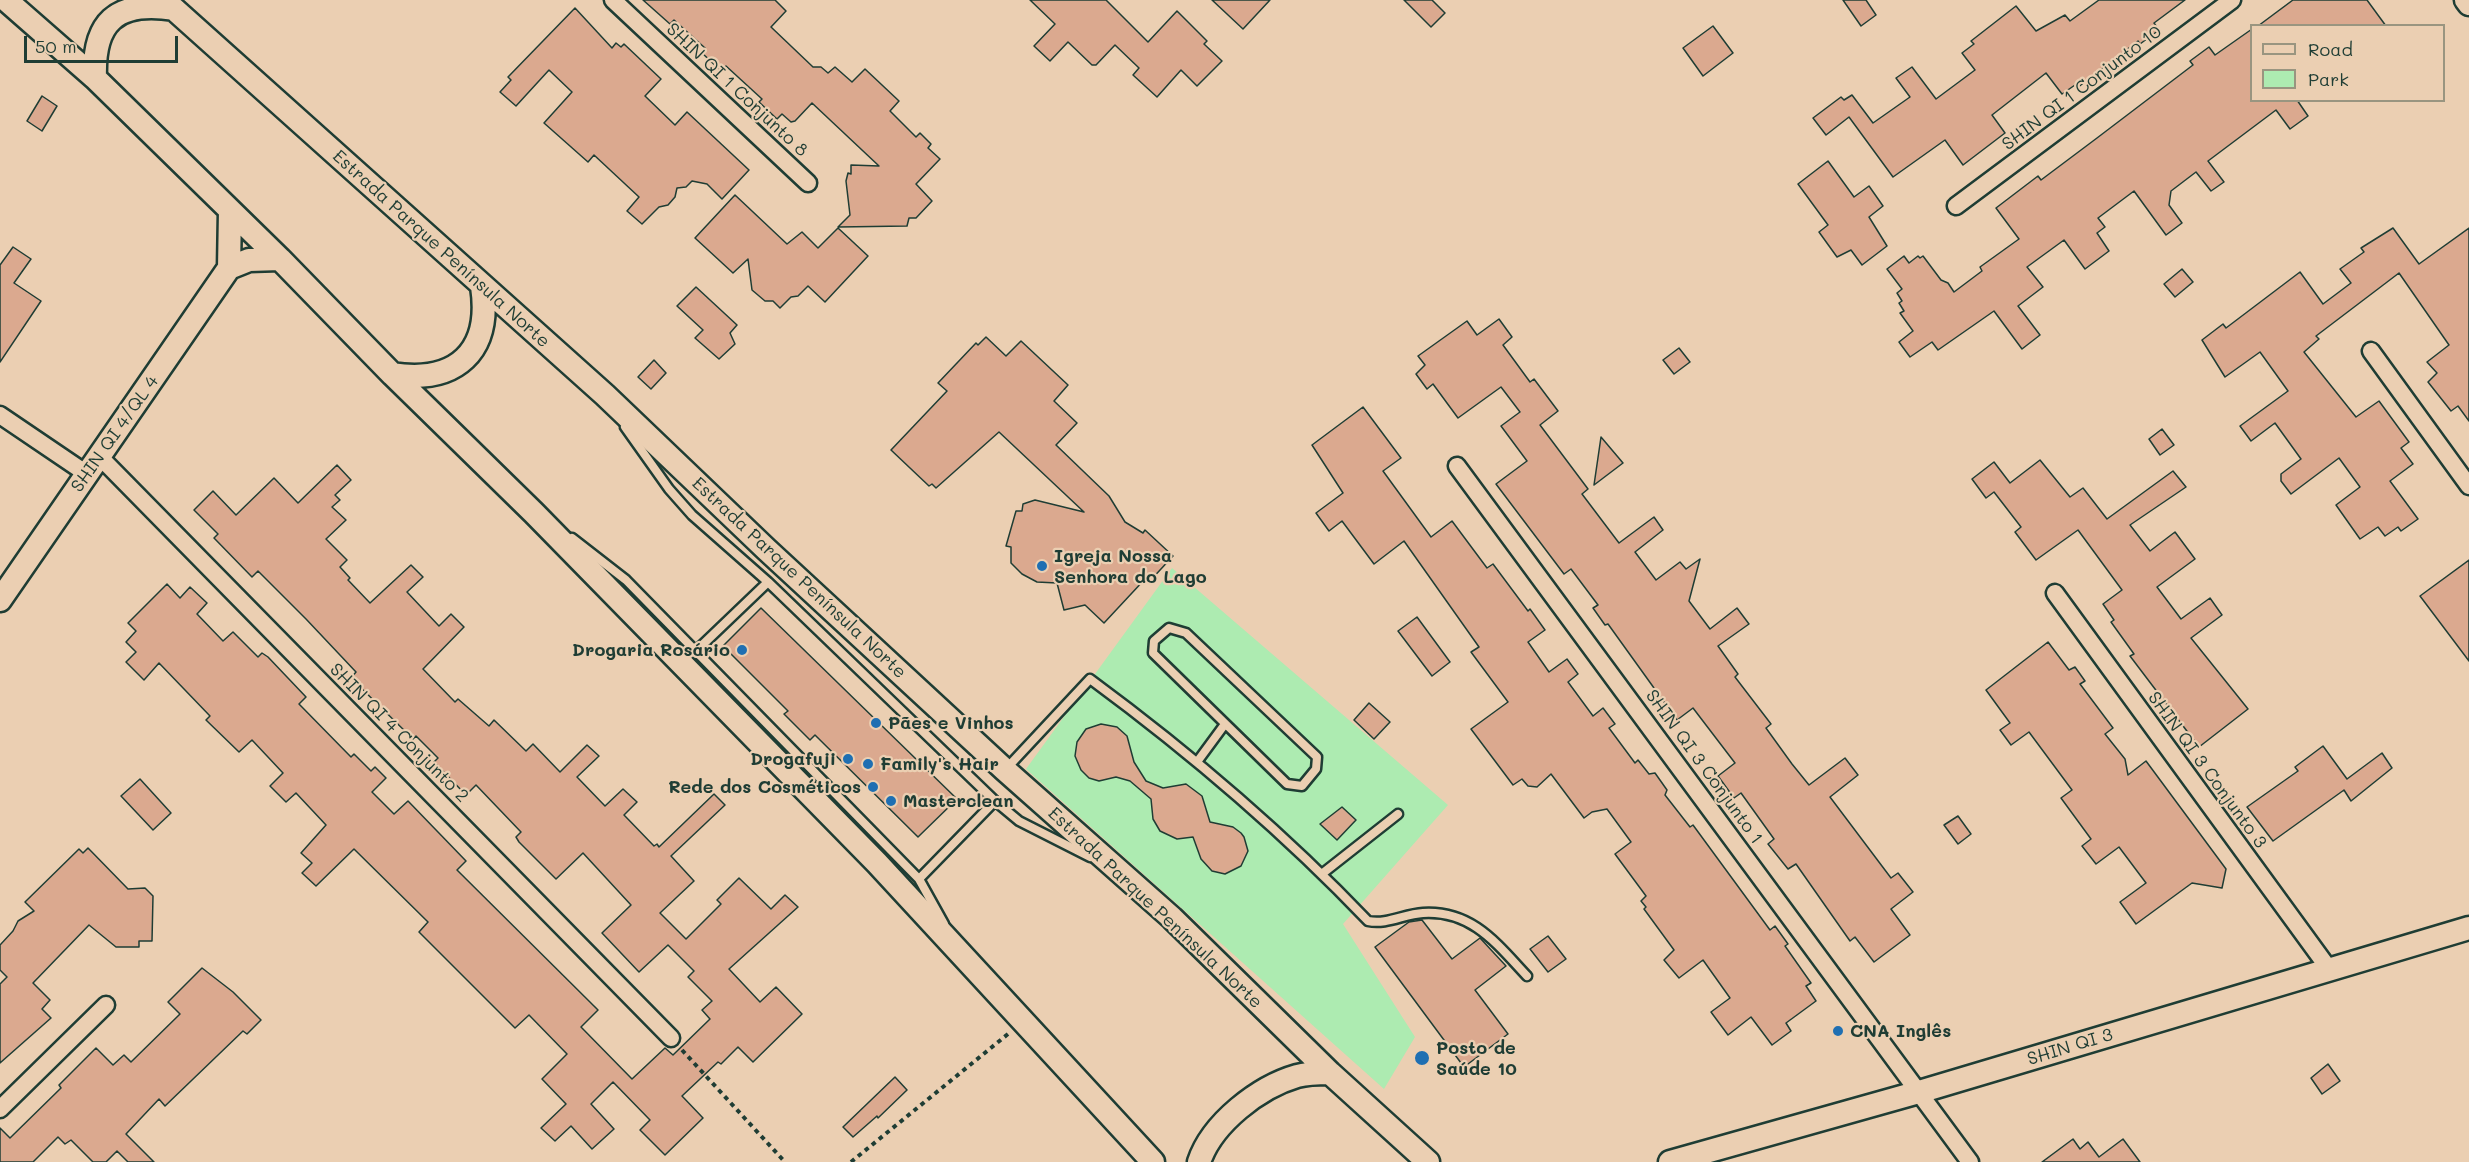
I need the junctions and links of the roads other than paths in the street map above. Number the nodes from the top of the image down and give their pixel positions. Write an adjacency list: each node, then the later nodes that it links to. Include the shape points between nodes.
1 (6, 0): 7 (main road)
2 (613, 0): 8 (street, SHIN QI 1 Conjunto 8)
3 (2232, 0): 9 (street, SHIN QI 1 Conjunto 10)
4 (2466, 0): 5 (main road)
5 (2469, 4)
6 (169, 5): 7 (main road, via 131,4 112,14 99,31 94,53); 13 (main road, Estrada Parque Península Norte)
7 (95, 78): 10 (main road)
8 (808, 183)
9 (1956, 206)
10 (230, 211): 11 (main road); 12 (main road)
11 (280, 259): 12 (main road, via 249,260); 15 (main road)
12 (229, 268): 18 (main road, SHIN QI 4/QL 4)
13 (483, 286): 15 (main road, via 486,312 480,337 465,358 443,373 418,378); 16 (main road, Estrada Parque Península Norte)
14 (2371, 351): 20 (street)
15 (392, 374): 21 (main road)
16 (604, 395): 22 (lane, via 669,489 692,515); 28 (main road, Estrada Parque Península Norte)
17 (0, 415): 18 (street, SHIN QI 4 Conjunto 2)
18 (93, 465): 24 (main road, SHIN QI 4/QL 4); 39 (street, SHIN QI 4 Conjunto 2)
19 (1457, 466): 41 (street, SHIN QI 3 Conjunto 1)
20 (2469, 486)
21 (534, 513): 25 (lane, via 609,566); 35 (main road)
22 (768, 582): 25 (lane); 29 (lane)
23 (2055, 593): 36 (street, SHIN QI 3 Conjunto 3)
24 (0, 600)
25 (697, 650): 33 (lane)
26 (1225, 724): 26 (lane, via 1287,784 1302,786 1316,769 1317,757 1186,633 1169,628 1154,640 1153,653); 27 (lane)
27 (1197, 762): 28 (lane, via 1090,679); 32 (lane)
28 (1005, 770): 31 (main road, Estrada Parque Península Norte)
29 (995, 801): 31 (lane, via 1019,820); 33 (lane)
30 (1398, 814): 32 (lane)
31 (1119, 872): 40 (main road, Estrada Parque Península Norte, via 1172,918)
32 (1323, 873): 37 (lane, via 1368,921 1380,924 1423,913 1452,916 1481,928)
33 (919, 879): 35 (lane)
34 (2469, 928): 36 (main road, SHIN QI 3)
35 (975, 967): 43 (main road)
36 (2329, 969): 41 (main road, SHIN QI 3)
37 (1527, 976)
38 (106, 1005): 42 (street)
39 (671, 1038)
40 (1330, 1073): 44 (main road, via 1299,1075 1251,1099 1216,1133); 45 (main road, Estrada Parque Península Norte)
41 (1919, 1092): 46 (main road, SHIN QI 3); 47 (street, SHIN QI 3 Conjunto 1)
42 (0, 1109)
43 (1153, 1162)
44 (1199, 1162)
45 (1428, 1162)
46 (1670, 1162)
47 (1970, 1162)

